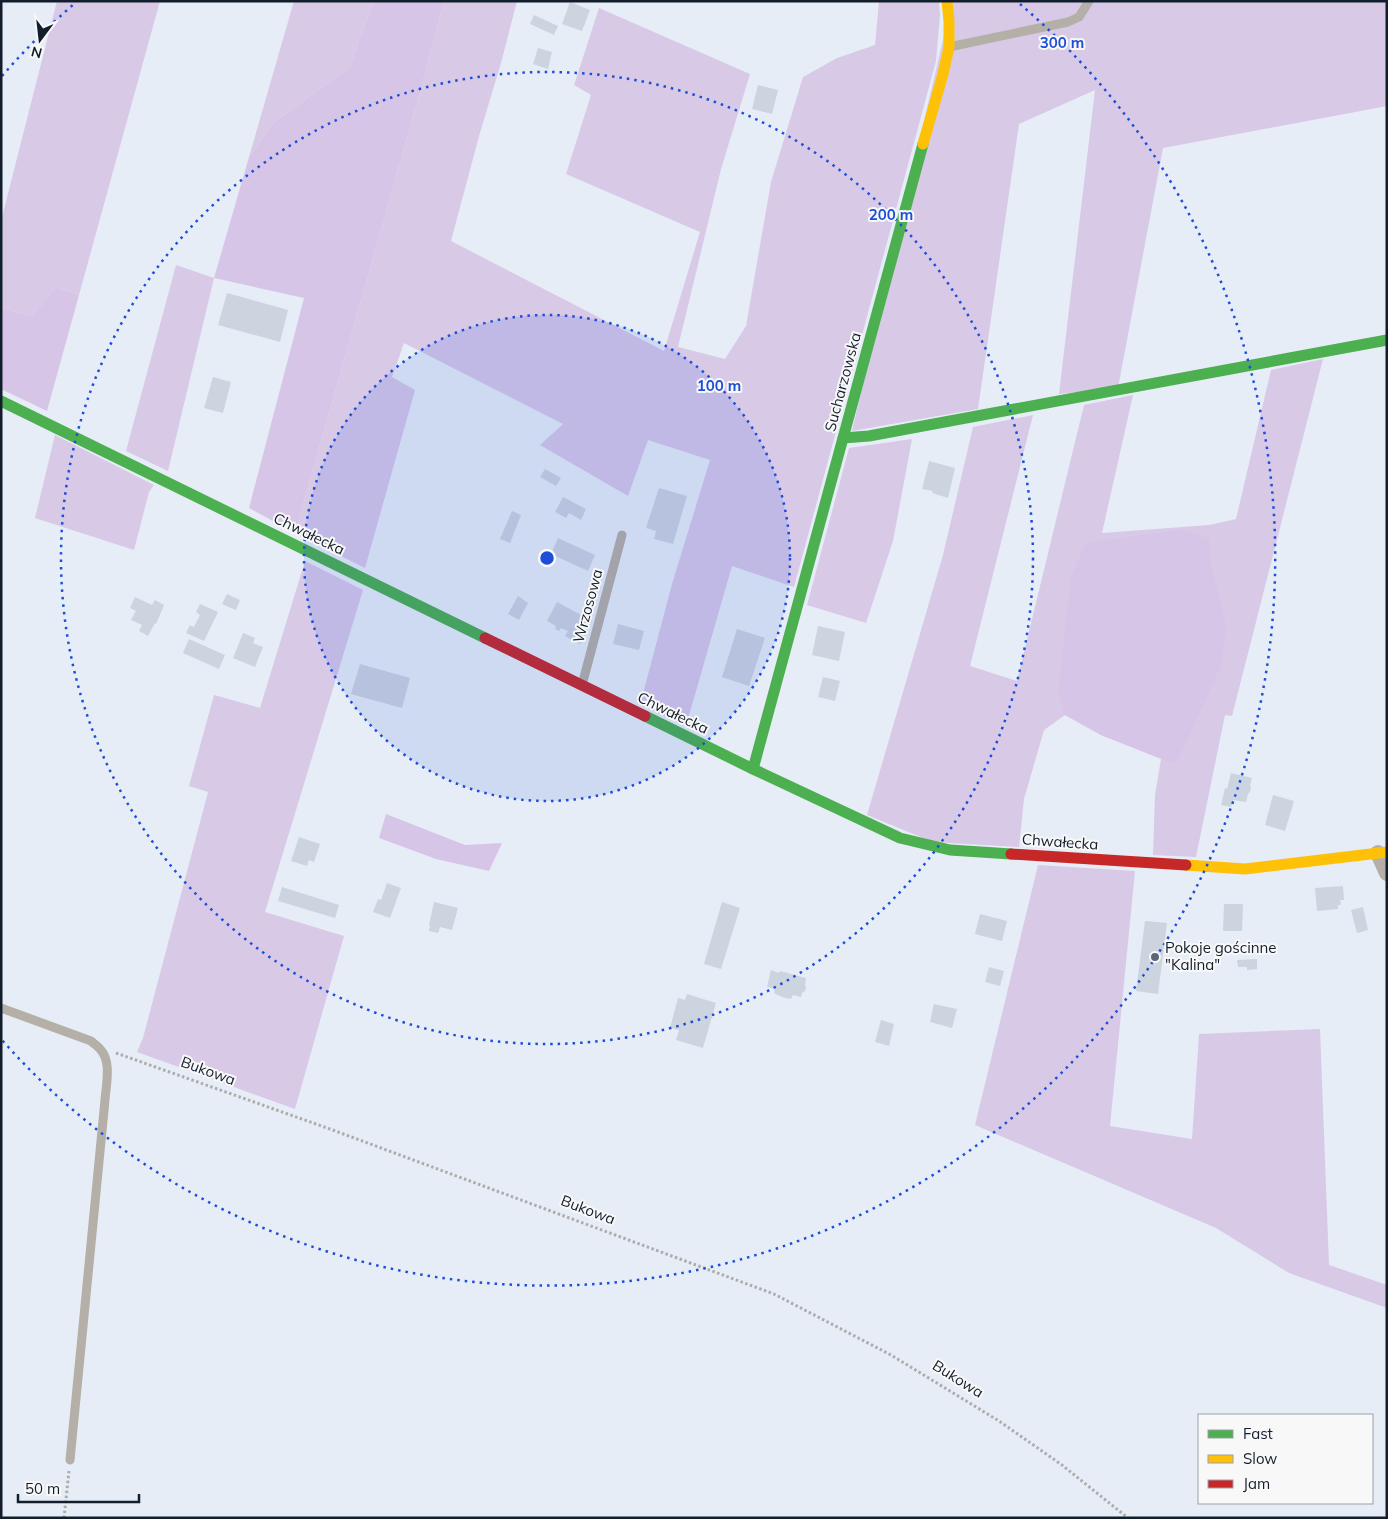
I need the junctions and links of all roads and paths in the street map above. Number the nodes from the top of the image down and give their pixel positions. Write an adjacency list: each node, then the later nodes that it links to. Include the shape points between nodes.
1 (947, 1): 3 (street, Sucharzowska)
2 (1089, 1): 3 (lane, via 1079,17 1068,22)
3 (949, 47): 6 (street, Sucharzowska)
4 (1387, 340): 6 (street, via 869,436)
5 (1, 401): 8 (street, Chwałecka)
6 (843, 438): 9 (street, Sucharzowska)
7 (622, 535): 8 (lane, Wrzosowa)
8 (582, 685): 9 (street, Chwałecka)
9 (753, 769): 10 (street, Chwałecka, via 900,838 950,850 1245,869)
10 (1383, 852): 11 (street)
11 (1387, 874)
12 (1, 1008): 13 (lane, via 91,1041)
13 (103, 1053): 14 (lane, via 107,1068 105,1100); 15 (path, Bukowa, via 118,1054 321,1126 774,1294 891,1355 1000,1421 1062,1465)
14 (70, 1460): 16 (path)
15 (1122, 1516): 17 (path, Bukowa)
16 (64, 1518)
17 (1128, 1518)

